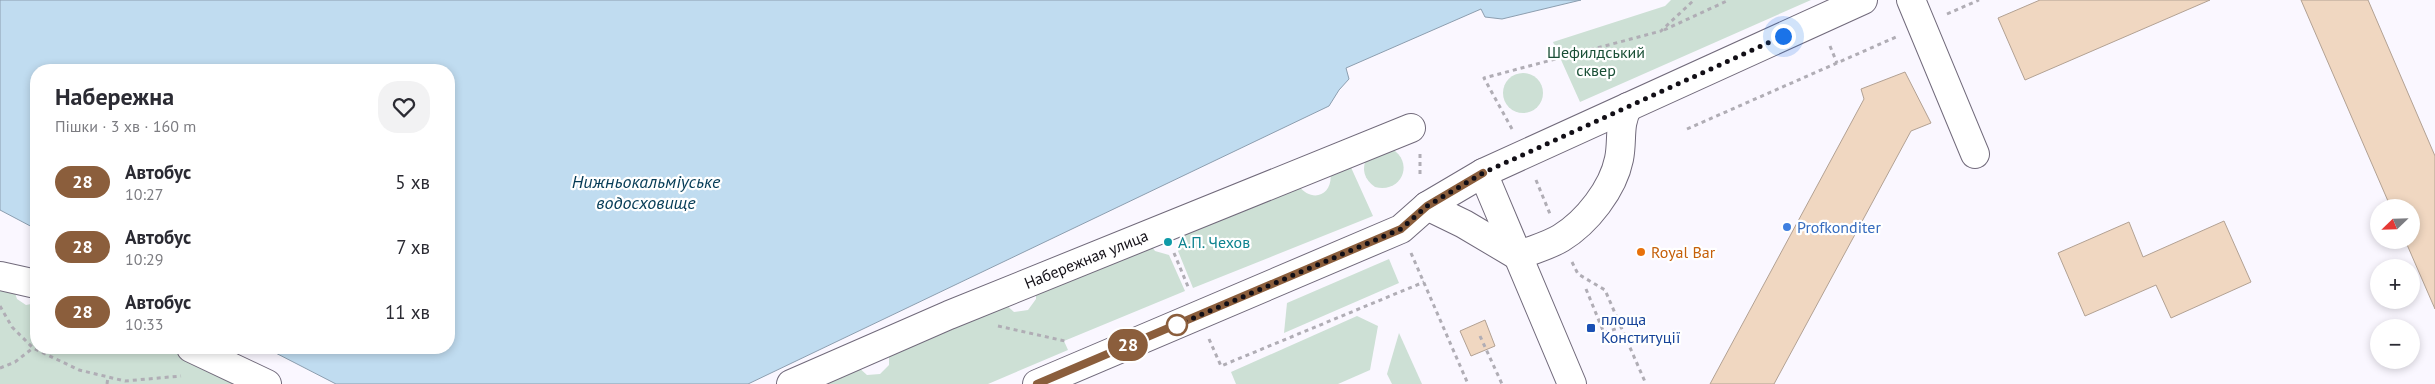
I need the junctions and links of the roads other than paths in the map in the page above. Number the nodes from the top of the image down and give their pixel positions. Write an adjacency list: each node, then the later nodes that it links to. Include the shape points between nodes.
1 (1864, 0): 3 (street)
2 (1911, 0): 5 (street)
3 (1628, 107): 6 (street); 8 (street, via 1621,119 1622,144 1607,193 1561,238)
4 (1411, 128): 13 (street, Набережная улица, via 958,311)
5 (1975, 154)
6 (1483, 173): 7 (street); 8 (street)
7 (1423, 195): 8 (street); 14 (street, via 1401,229)
8 (1518, 256): 15 (street)
9 (0, 276): 10 (street)
10 (30, 283)
11 (204, 354): 12 (street)
12 (267, 384)
13 (791, 384)
14 (1037, 384)
15 (1572, 384)

